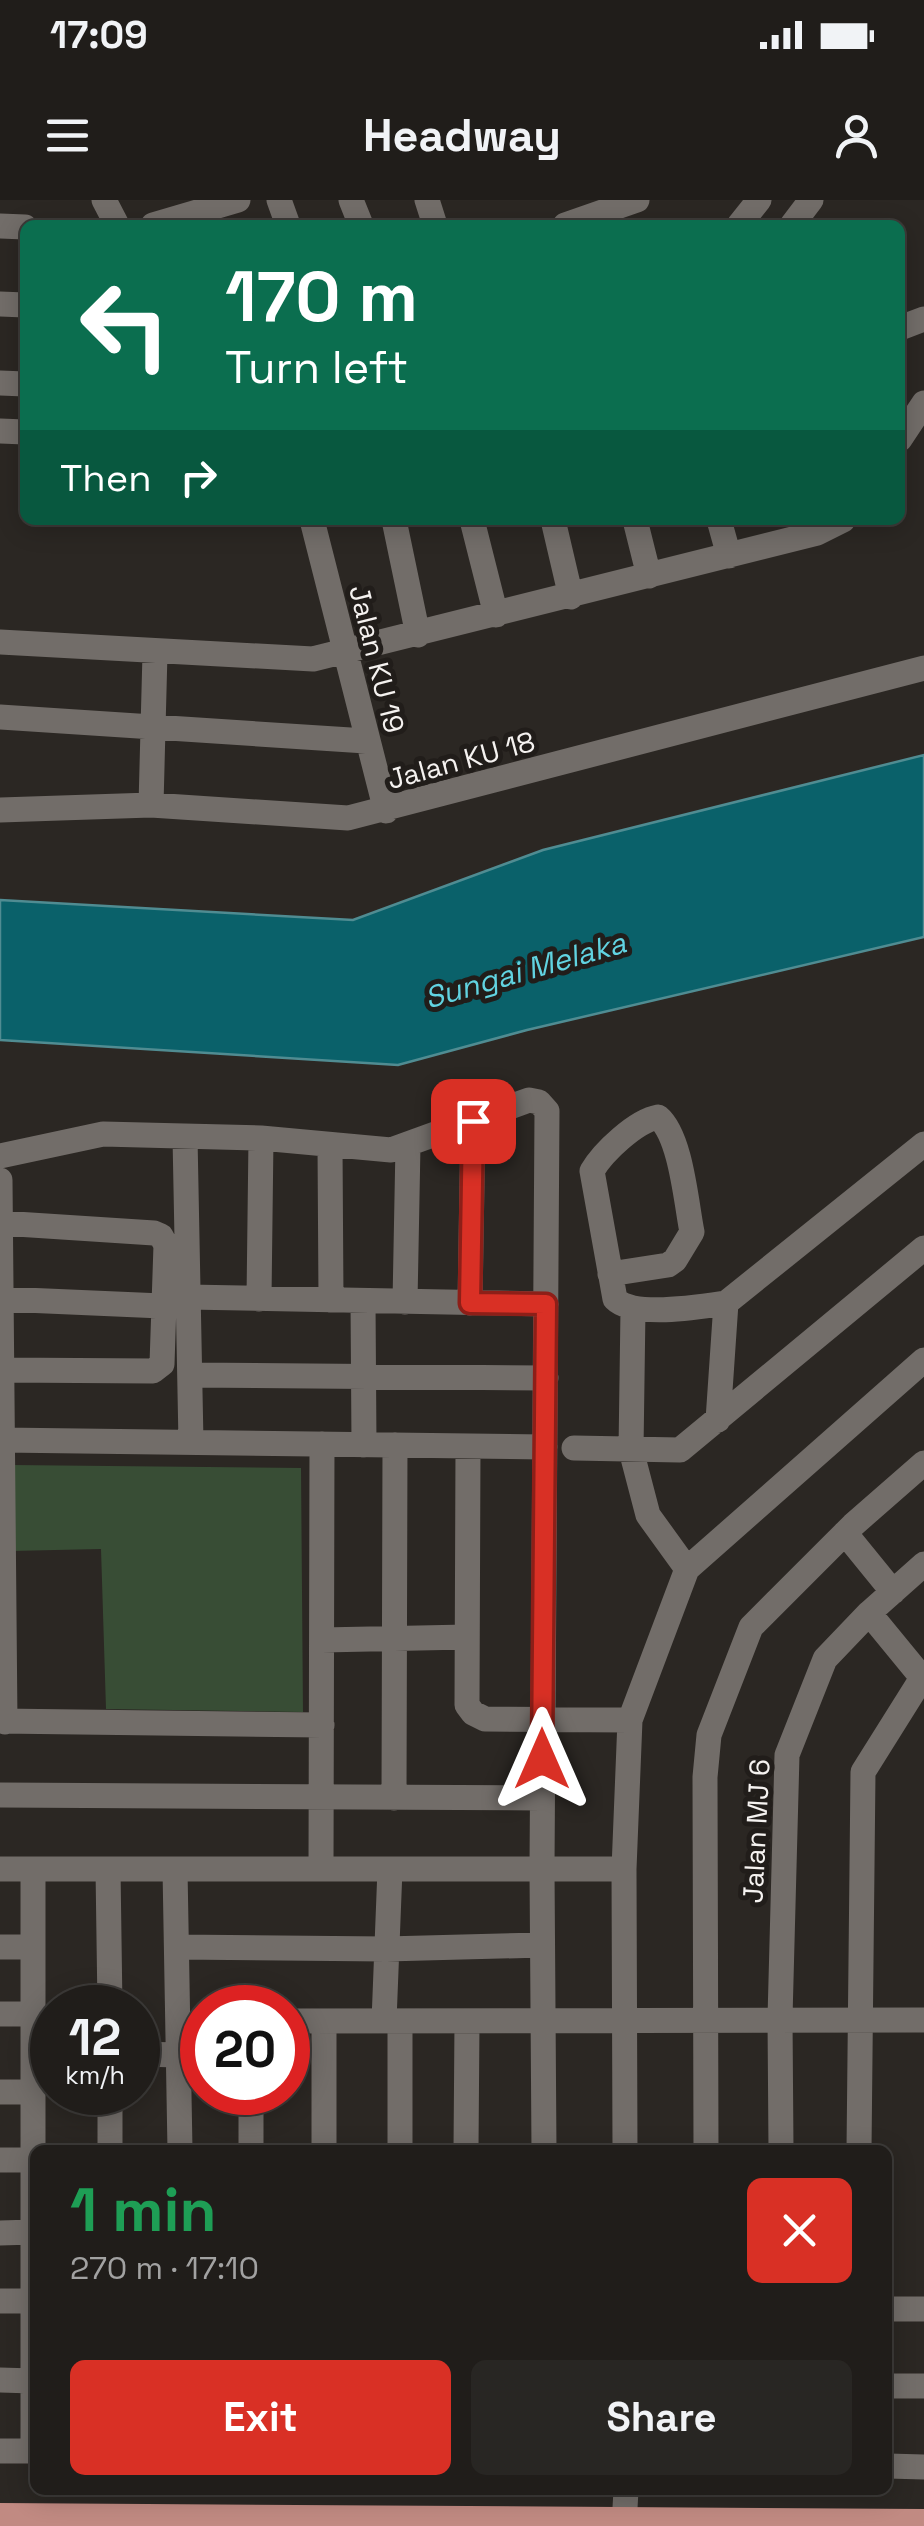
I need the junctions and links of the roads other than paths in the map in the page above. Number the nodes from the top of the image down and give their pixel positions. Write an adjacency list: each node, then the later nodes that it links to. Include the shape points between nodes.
1 (238, 200): 5 (street)
2 (637, 200): 6 (street)
3 (760, 200): 7 (street)
4 (811, 200): 8 (street)
5 (169, 220)
6 (579, 220)
7 (743, 220)
8 (796, 220)
9 (924, 402): 10 (street)
10 (905, 430)
11 (313, 525): 26 (street, Jalan KU 19)
12 (395, 525): 23 (street)
13 (473, 525): 22 (street)
14 (554, 525): 21 (street)
15 (635, 525): 20 (street)
16 (721, 525): 19 (street)
17 (836, 525): 18 (street)
18 (796, 529): 19 (street)
19 (729, 556): 20 (street)
20 (649, 576): 21 (street)
21 (572, 597): 22 (street)
22 (496, 615): 23 (street)
23 (418, 635): 26 (street)
24 (0, 642): 25 (street)
25 (155, 652): 26 (street, via 313,659); 29 (street)
26 (345, 653): 30 (street, Jalan KU 19)
27 (924, 668): 33 (street, Jalan KU 18)
28 (0, 717): 29 (street)
29 (153, 728): 30 (street); 31 (street)
30 (366, 741): 33 (street, Jalan KU 19)
31 (151, 806): 32 (street, Jalan KU 18); 33 (street, Jalan KU 18, via 348,818)
32 (0, 810)
33 (386, 811)
34 (473, 1121): 37 (street); 51 (street); 53 (street, via 529,1100 546,1111)
35 (185, 1137): 36 (street); 40 (street, via 103,1134); 45 (street)
36 (261, 1138): 38 (street); 47 (street)
37 (408, 1145): 38 (street); 50 (street)
38 (330, 1146): 48 (street)
39 (923, 1146): 52 (street)
40 (0, 1156)
41 (0, 1180): 42 (street)
42 (0, 1223): 46 (street); 54 (street, via 161,1236)
43 (924, 1248): 61 (street)
44 (610, 1274): 44 (street, via 592,1171 635,1126 658,1117 673,1140 692,1232 668,1264); 55 (street, via 614,1300)
45 (188, 1297): 47 (street); 58 (street)
46 (1, 1299): 54 (street); 57 (street)
47 (259, 1299): 48 (street)
48 (331, 1300): 49 (street)
49 (363, 1301): 50 (street); 59 (street)
50 (405, 1302): 51 (street)
51 (470, 1303): 53 (street)
52 (726, 1303): 55 (street); 61 (street)
53 (546, 1304): 60 (street)
54 (162, 1306): 57 (street, via 162,1364 153,1371)
55 (633, 1309): 70 (street)
56 (924, 1360): 74 (street)
57 (2, 1370): 62 (street)
58 (190, 1374): 59 (street); 63 (street)
59 (364, 1378): 60 (street); 65 (street)
60 (546, 1378): 68 (street)
61 (718, 1420): 70 (street, via 673,1452)
62 (2, 1440): 63 (street); 75 (street)
63 (191, 1442): 64 (street)
64 (322, 1444): 65 (street); 80 (street)
65 (364, 1445): 66 (street)
66 (395, 1445): 67 (street); 79 (street)
67 (468, 1446): 68 (street); 78 (street)
68 (545, 1447): 83 (street)
69 (574, 1448): 70 (street)
70 (631, 1450): 74 (street, via 648,1515)
71 (924, 1463): 72 (street)
72 (845, 1533): 76 (street); 111 (street, via 751,1627 709,1735)
73 (924, 1564): 76 (street, Jalan MJ 6)
74 (687, 1568): 84 (street)
75 (2, 1575): 81 (street)
76 (893, 1592): 77 (street, Jalan MJ 6)
77 (869, 1613): 82 (street); 109 (street, Jalan MJ 6, via 825,1659 787,1754)
78 (467, 1637): 79 (street); 83 (street, via 467,1705 473,1713)
79 (394, 1639): 80 (street); 89 (street)
80 (322, 1640): 86 (street)
81 (2, 1649): 85 (street)
82 (923, 1679): 110 (street, via 863,1772)
83 (542, 1720): 84 (street); 90 (street)
84 (630, 1720): 98 (street)
85 (2, 1722): 86 (street)
86 (322, 1725): 88 (street)
87 (0, 1795): 88 (street)
88 (321, 1798): 89 (street); 95 (street)
89 (394, 1798): 90 (street)
90 (542, 1798): 97 (street)
91 (0, 1869): 92 (street)
92 (33, 1869): 93 (street); 101 (street)
93 (108, 1869): 94 (street); 105 (street)
94 (175, 1869): 95 (street); 102 (street)
95 (321, 1869): 96 (street)
96 (390, 1869): 97 (street); 103 (street)
97 (542, 1869): 98 (street); 99 (street)
98 (624, 1869): 117 (street)
99 (542, 1945): 103 (street); 116 (street)
100 (0, 1947): 101 (street)
101 (33, 1947): 104 (street)
102 (177, 1947): 103 (street); 106 (street)
103 (386, 1949): 115 (street)
104 (33, 1985)
105 (110, 1985)
106 (184, 1985)
107 (0, 2014): 108 (street)
108 (30, 2014)
109 (780, 2018): 110 (street); 111 (street); 137 (street, Jalan MJ 6)
110 (860, 2019): 112 (street); 138 (street)
111 (706, 2020): 117 (street); 136 (street)
112 (924, 2020)
113 (310, 2021): 114 (street)
114 (324, 2021): 115 (street); 131 (street)
115 (392, 2021): 118 (street); 132 (street)
116 (543, 2021): 117 (street); 118 (street); 134 (street)
117 (624, 2021): 135 (street)
118 (467, 2022): 133 (street)
119 (180, 2048): 121 (street)
120 (160, 2054): 121 (street)
121 (178, 2054): 129 (street)
122 (0, 2092): 123 (street)
123 (30, 2092)
124 (33, 2115): 127 (street)
125 (110, 2115): 128 (street)
126 (250, 2115): 130 (street)
127 (33, 2145)
128 (110, 2145)
129 (180, 2145)
130 (251, 2145)
131 (324, 2145)
132 (400, 2145)
133 (466, 2145)
134 (544, 2145)
135 (625, 2145)
136 (706, 2145)
137 (781, 2145)
138 (858, 2145)
139 (0, 2160): 140 (street)
140 (30, 2160)
141 (0, 2232): 142 (street)
142 (30, 2238)
143 (0, 2301): 144 (street)
144 (30, 2301)
145 (892, 2309): 146 (street)
146 (924, 2309)
147 (0, 2380): 148 (street)
148 (30, 2380)
149 (892, 2386): 150 (street)
150 (924, 2386)
151 (0, 2451): 152 (street)
152 (30, 2451)
153 (892, 2466): 154 (street)
154 (924, 2466)
155 (626, 2495): 158 (street)
156 (0, 2518): 158 (main road)
157 (924, 2524): 158 (main road)
158 (624, 2525)

